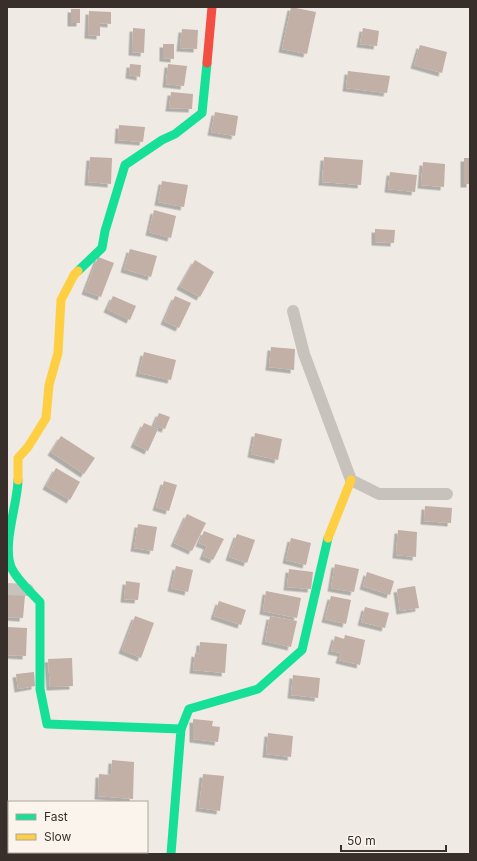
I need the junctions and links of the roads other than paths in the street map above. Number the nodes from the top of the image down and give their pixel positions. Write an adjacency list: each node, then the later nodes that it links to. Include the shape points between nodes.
1 (212, 7): 3 (street, via 202,113 125,166 102,248 74,275 61,300 58,353 49,385 46,418 28,447)
2 (293, 311): 4 (street, via 304,354)
3 (12, 459): 7 (street, via 18,486 11,516 9,558 12,569)
4 (351, 480): 5 (street, via 379,494); 8 (street, via 328,536 302,650 258,689 189,709)
5 (447, 494)
6 (7, 589): 7 (street)
7 (28, 590): 8 (street, via 40,602 40,689 47,724)
8 (181, 729): 9 (street)
9 (171, 854)

